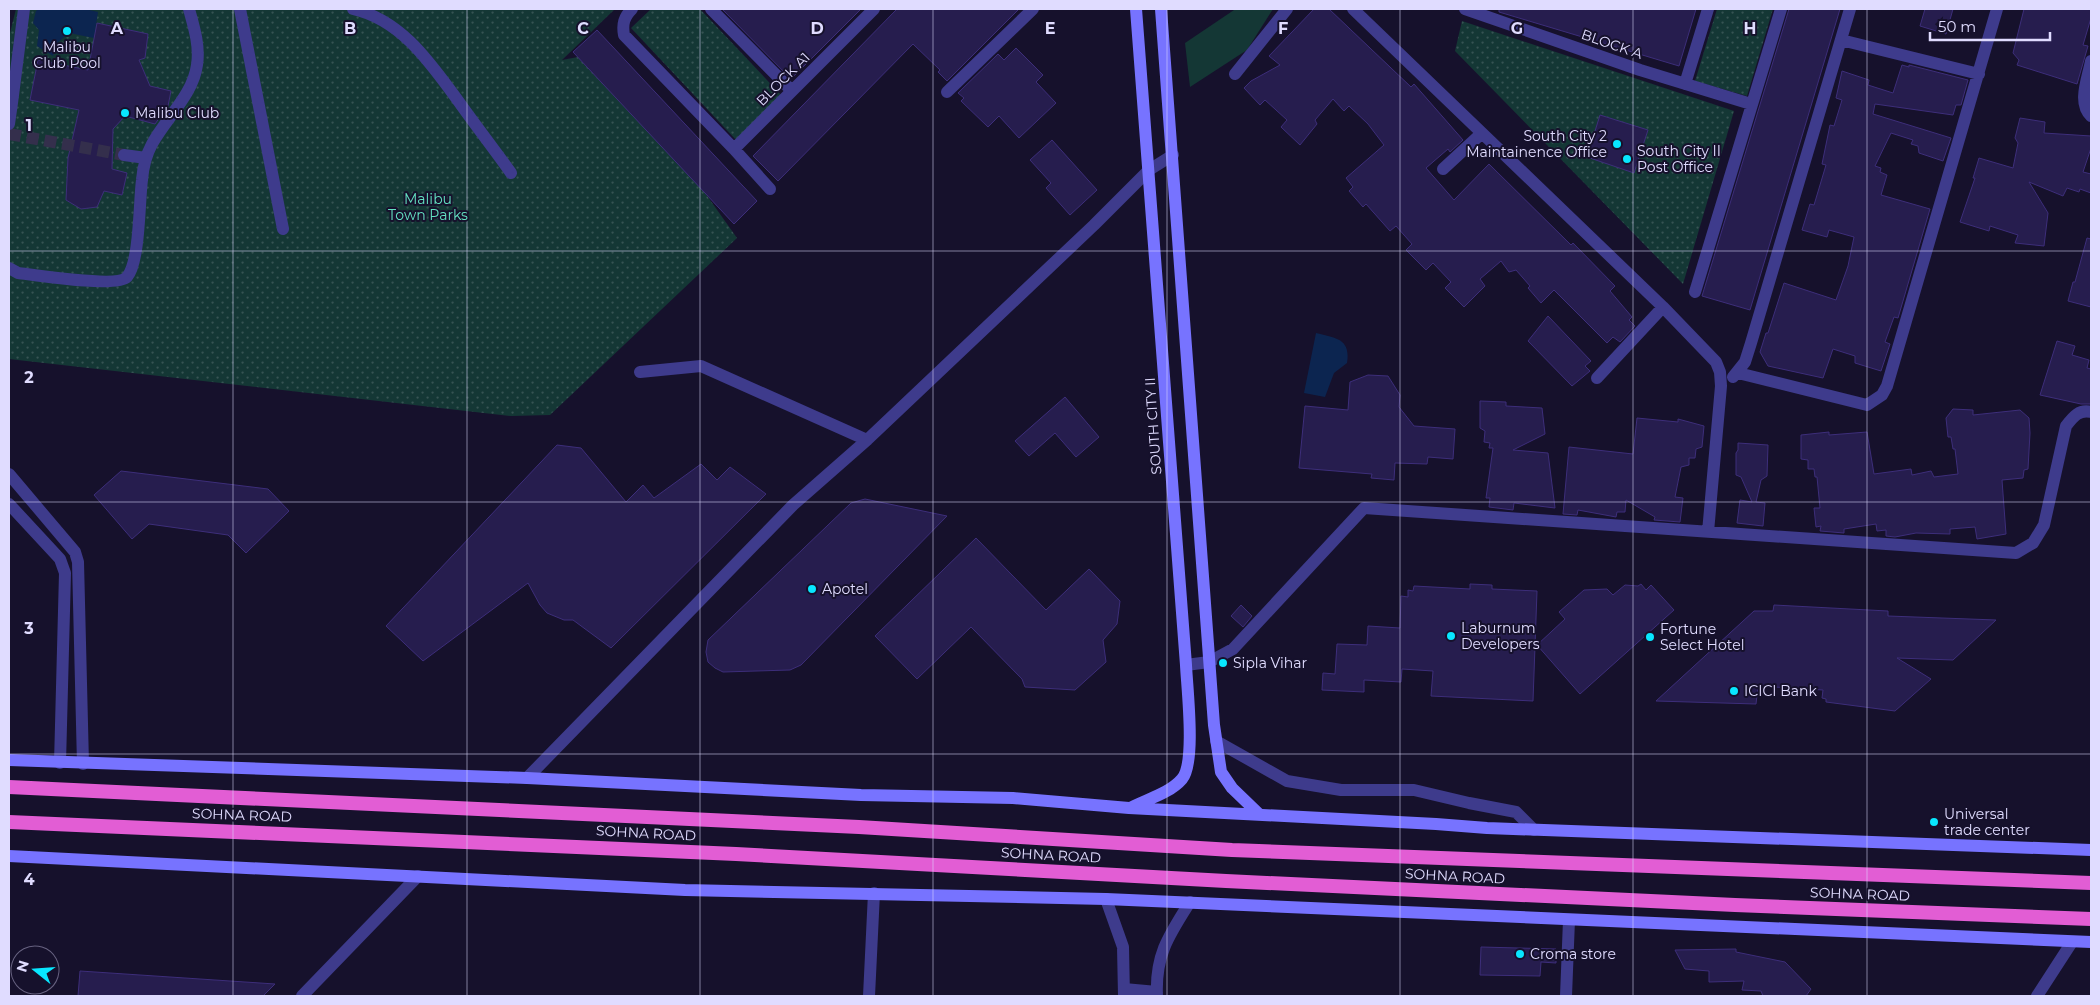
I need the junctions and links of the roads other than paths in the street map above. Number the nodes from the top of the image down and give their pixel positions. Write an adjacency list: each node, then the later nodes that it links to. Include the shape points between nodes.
1 (24, 9): 25 (street)
2 (189, 9): 33 (street, via 196,34 197,65 190,87)
3 (240, 9): 38 (street)
4 (353, 9): 36 (street, via 376,16 413,43)
5 (632, 9): 30 (street, via 622,26 624,35)
6 (711, 9): 23 (street)
7 (1033, 9): 24 (street)
8 (1136, 9): 35 (main road, SOUTH CITY II)
9 (1161, 9): 31 (main road)
10 (1287, 9): 20 (street)
11 (1353, 9): 29 (street)
12 (1465, 9): 22 (street, BLOCK A)
13 (1708, 9): 22 (street)
14 (1781, 9): 26 (street)
15 (1850, 9): 18 (street)
16 (1997, 9): 21 (street)
17 (868, 11): 23 (street, BLOCK A1)
18 (1841, 40): 21 (street); 43 (street, via 1751,343)
19 (2091, 61): 27 (street, via 2083,96)
20 (1235, 74)
21 (1979, 74): 43 (street, via 1882,395 1866,405)
22 (1685, 84): 26 (street, BLOCK A)
23 (792, 91): 30 (street, BLOCK A1)
24 (947, 92)
25 (10, 103): 28 (street)
26 (1751, 104): 40 (street)
27 (2091, 116)
28 (9, 124)
29 (1482, 133): 34 (street); 41 (street)
30 (734, 149): 37 (street)
31 (1173, 154): 35 (street); 53 (main road)
32 (124, 155): 33 (street)
33 (146, 158): 39 (street, via 135,258 126,278 104,282 18,273)
34 (1443, 169)
35 (1149, 170): 47 (street); 54 (main road, SOUTH CITY II)
36 (511, 173)
37 (770, 189)
38 (283, 229)
39 (9, 268)
40 (1695, 292)
41 (1663, 308): 44 (street); 45 (street, via 1716,362)
42 (640, 372): 47 (street, via 701,366)
43 (1738, 373): 45 (street)
44 (1597, 378)
45 (1721, 386): 52 (street)
46 (2091, 412): 52 (street, via 2073,416 2066,426 2044,524 2033,543 2016,553)
47 (867, 440): 61 (street, via 793,505)
48 (9, 474): 50 (street)
49 (9, 504): 51 (street)
50 (36, 505): 51 (street); 56 (street, via 75,552 78,562)
51 (22, 518): 55 (street, via 60,559 65,573)
52 (1708, 532): 53 (street, via 1364,508 1233,649)
53 (1209, 662): 54 (street); 57 (main road)
54 (1186, 665): 63 (main road, SOUTH CITY II, via 1189,762 1184,778)
55 (61, 686): 56 (street); 59 (street)
56 (82, 686): 60 (street)
57 (1216, 741): 64 (main road, via 1218,762 1226,780); 66 (street, via 1288,781 1341,790 1414,790 1516,812)
58 (9, 760): 59 (main road)
59 (60, 763): 60 (main road)
60 (83, 764): 61 (main road)
61 (527, 778): 63 (main road, via 861,795 1013,798)
62 (9, 787): 70 (highway, SOHNA ROAD, via 860,827 1232,850)
63 (1129, 808): 64 (main road)
64 (1260, 815): 66 (main road)
65 (9, 822): 74 (highway, SOHNA ROAD, via 736,854 1735,905)
66 (1534, 830): 67 (main road)
67 (2091, 850)
68 (9, 856): 69 (main road)
69 (418, 876): 71 (main road, via 695,891); 80 (street)
70 (2091, 883)
71 (874, 893): 72 (main road); 81 (street)
72 (1106, 898): 73 (main road); 78 (street, via 1123,947)
73 (1190, 902): 75 (main road); 79 (street, via 1166,941 1156,974)
74 (2091, 919)
75 (1570, 920): 76 (main road); 82 (street)
76 (2072, 942): 77 (main road); 83 (street)
77 (2091, 942)
78 (1124, 993): 79 (street)
79 (1157, 994)
80 (302, 996)
81 (869, 996)
82 (1566, 996)
83 (2037, 996)

